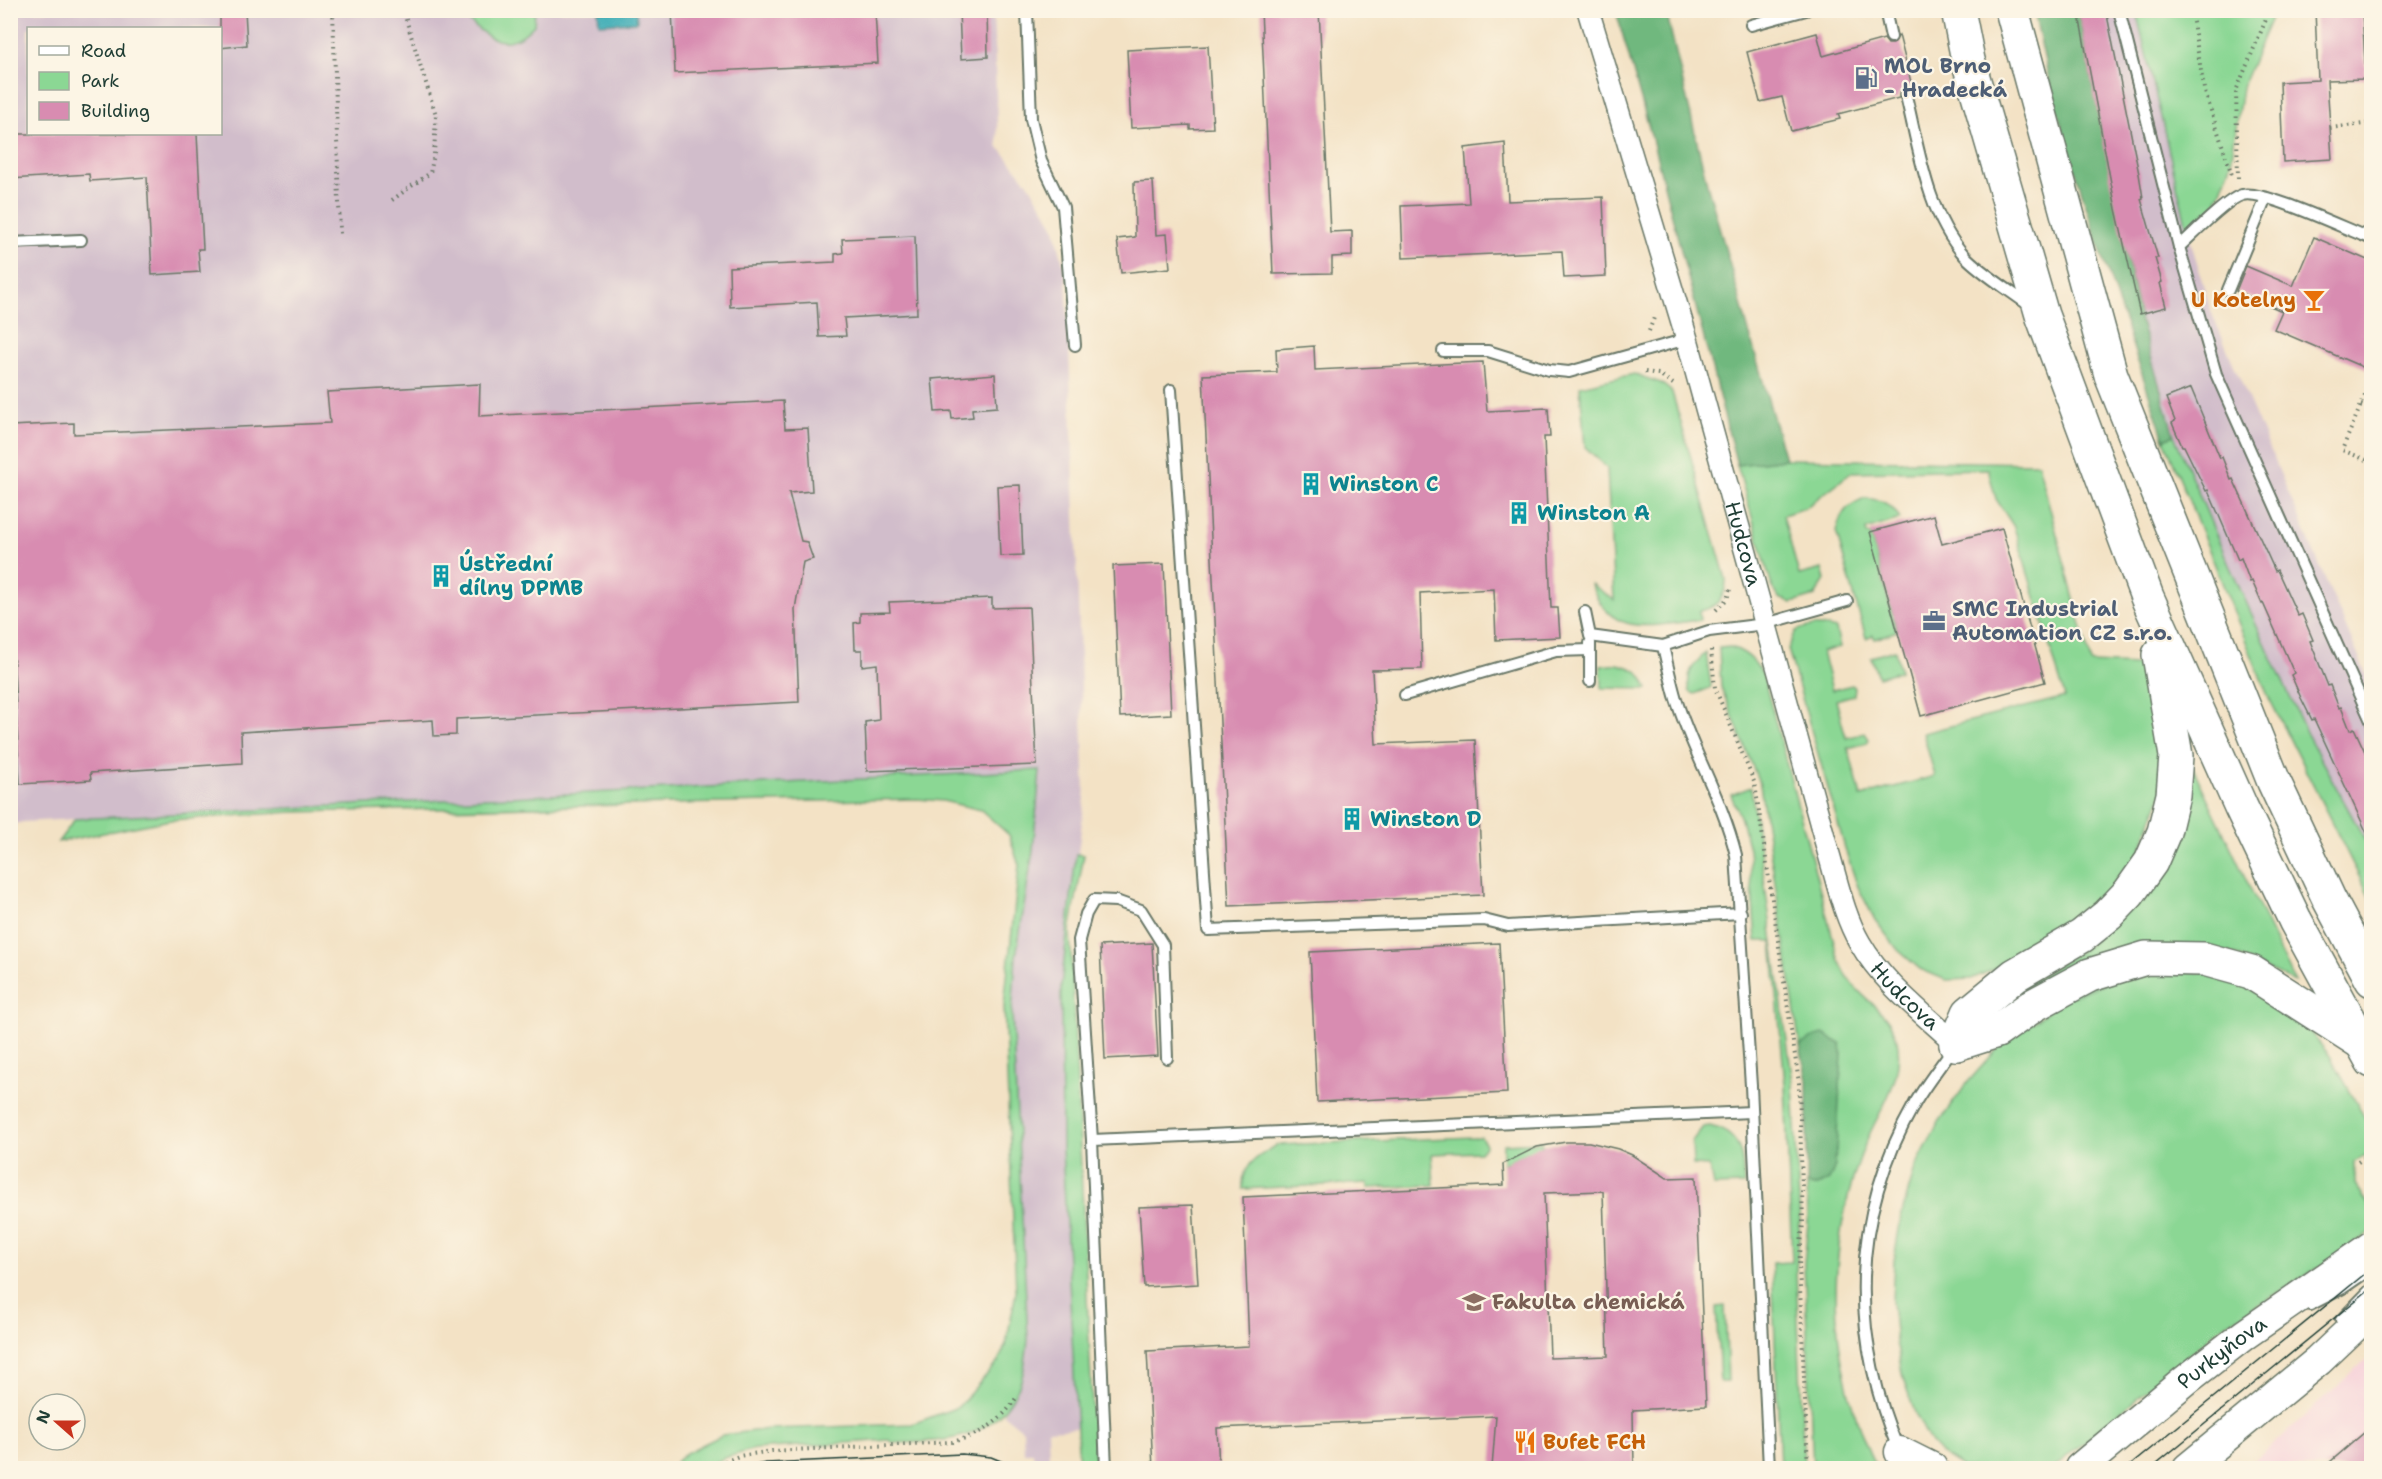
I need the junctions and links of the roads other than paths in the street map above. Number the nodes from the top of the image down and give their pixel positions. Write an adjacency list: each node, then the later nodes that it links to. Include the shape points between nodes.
1 (1027, 10): 19 (lane, via 1031,119 1041,161 1063,207)
2 (1588, 10): 18 (street, Hudcova)
3 (1806, 10): 8 (lane)
4 (1885, 10): 9 (lane)
5 (1958, 10): 17 (highway, via 1968,60)
6 (2012, 10): 33 (highway, via 2111,375 2274,782)
7 (2119, 10): 15 (lane)
8 (1751, 26)
9 (1891, 37)
10 (1906, 96): 17 (lane, via 1931,195 1948,234 1965,257)
11 (2266, 198): 12 (lane); 15 (lane, via 2253,194 2238,196); 16 (lane)
12 (2372, 239)
13 (81, 240): 14 (lane)
14 (10, 243)
15 (2179, 247): 31 (lane, via 2217,374)
16 (2228, 290)
17 (2042, 315): 22 (highway)
18 (1687, 339): 20 (lane, via 1569,372 1549,370 1488,351); 25 (street, Hudcova)
19 (1075, 345)
20 (1443, 351)
21 (1171, 390): 32 (lane, via 1208,930 1484,920 1508,926)
22 (2147, 597): 34 (highway, via 2176,756 2173,795 2164,832 2151,862 2108,915 2082,936 2015,975 1969,1012); 35 (highway, via 2295,920)
23 (1847, 602): 25 (lane)
24 (1585, 612): 26 (lane)
25 (1765, 624): 27 (lane, via 1709,631); 34 (street, Hudcova, via 1828,851 1859,942 1877,969)
26 (1590, 636): 27 (lane); 28 (lane)
27 (1663, 646): 32 (lane, via 1677,701 1729,828 1736,855)
28 (1590, 650): 29 (lane); 30 (lane, via 1556,651)
29 (1590, 681)
30 (1405, 695)
31 (2372, 723)
32 (1741, 913): 37 (lane)
33 (2372, 980)
34 (1956, 1044): 35 (highway, via 1997,1031 2034,1005 2090,975 2146,958 2204,959 2251,972); 47 (lane, via 1915,1103 1900,1133 1883,1174 1863,1264 1864,1323 1873,1375)
35 (2366, 1051)
36 (1167, 1058): 38 (lane, via 1163,945 1141,910 1116,901 1094,900 1079,940)
37 (1752, 1112): 38 (lane); 49 (lane)
38 (1092, 1140): 48 (lane)
39 (2372, 1246): 44 (street, Purkyňova)
40 (2372, 1268): 44 (lane, via 2343,1288)
41 (2372, 1288): 43 (lane)
42 (2372, 1310): 46 (street)
43 (2335, 1326)
44 (2244, 1335): 51 (street, Purkyňova)
45 (2320, 1343): 46 (lane)
46 (2273, 1400): 52 (street)
47 (1904, 1460): 50 (street)
48 (1106, 1468)
49 (1769, 1468)
50 (1932, 1468)
51 (2079, 1468)
52 (2188, 1468)

